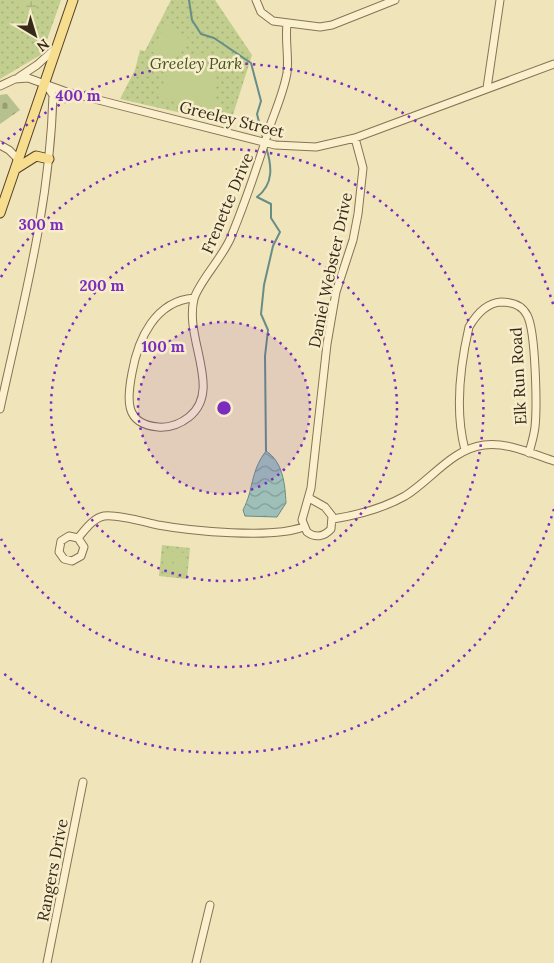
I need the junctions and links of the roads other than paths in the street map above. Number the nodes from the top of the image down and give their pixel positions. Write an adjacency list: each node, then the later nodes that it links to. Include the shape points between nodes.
1 (73, 0): 6 (main road)
2 (256, 0): 5 (street, via 258,9 266,18)
3 (395, 0): 5 (street, via 326,27)
4 (500, 0): 11 (street)
5 (288, 24): 13 (street, Frenette Drive, via 285,44 287,72)
6 (56, 48): 8 (street); 9 (main road)
7 (554, 64): 11 (street, Greeley Street)
8 (15, 79): 9 (street, Greeley Street, via 23,77); 10 (street)
9 (44, 83): 13 (street, Greeley Street, via 67,92); 15 (street, via 53,95); 16 (main road)
10 (0, 86)
11 (487, 88): 12 (street, Greeley Street)
12 (355, 138): 13 (street, Greeley Street, via 302,148); 23 (street, Daniel Webster Drive, via 363,168 358,214 336,292)
13 (265, 143): 18 (street, Frenette Drive, via 230,240)
14 (0, 145): 16 (street, via 9,150)
15 (48, 159): 16 (main road, via 36,156); 19 (street, via 33,269)
16 (18, 164): 17 (main road)
17 (0, 213)
18 (194, 298): 18 (street, via 193,332 205,382 202,402 194,413 177,424 164,427 144,424 133,416 128,397 134,356 141,338 147,326 167,308)
19 (0, 409)
20 (465, 450): 21 (street, via 490,445); 21 (street, Elk Run Road, via 459,413 469,327 476,315 486,308 510,302 525,311 531,327 536,409); 24 (street, via 398,499 367,513)
21 (529, 453): 22 (street)
22 (554, 461)
23 (309, 498): 24 (street, via 325,506); 25 (street, Daniel Webster Drive, via 302,516)
24 (333, 520): 25 (street, via 323,536 310,534)
25 (303, 527): 26 (street, via 282,532 212,531 108,516 96,520)
26 (78, 538)
27 (83, 782): 29 (street, Rangers Drive)
28 (210, 905): 30 (street)
29 (47, 963)
30 (196, 963)

